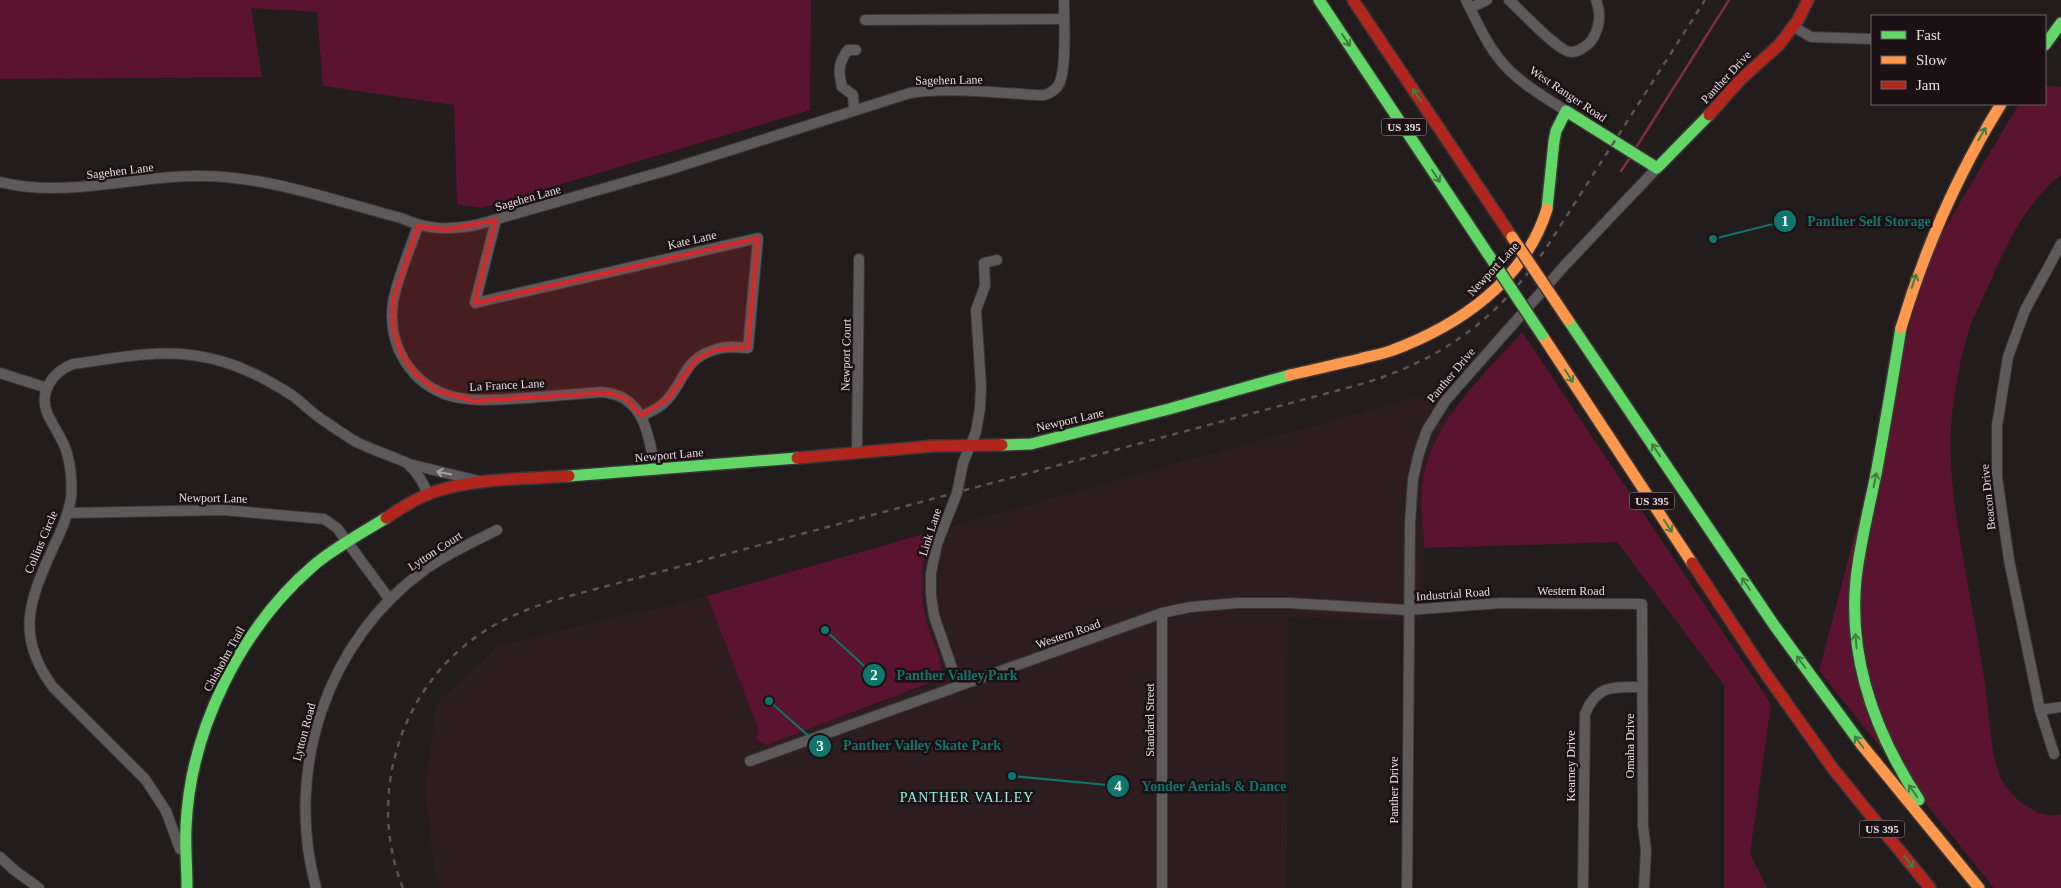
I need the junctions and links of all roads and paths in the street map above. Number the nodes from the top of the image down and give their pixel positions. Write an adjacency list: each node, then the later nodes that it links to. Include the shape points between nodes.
1 (1064, 0): 9 (street)
2 (1319, 0): 58 (main road, US 395, one-way to 58, bridge, via 1761,667 1834,770)
3 (1352, 0): 59 (main road, US 395, one-way to 3, bridge, via 1881,770 1774,625)
4 (1487, 0): 8 (street)
5 (1509, 0): 6 (street, via 1554,43 1572,52 1593,40 1600,18)
6 (1596, 0)
7 (1808, 0): 12 (main road, Panther Drive)
8 (1468, 4): 18 (street, West Ranger Road, via 1485,38 1510,71)
9 (1064, 19): 10 (street); 17 (street, Sagehen Lane, via 1060,82 1055,90 1044,95 925,90)
10 (865, 20)
11 (2061, 23): 14 (main road)
12 (1794, 27): 13 (street, via 1811,37); 19 (main road, Panther Drive)
13 (1871, 39)
14 (2046, 44)
15 (856, 50): 17 (street, via 848,50 838,72 842,87 854,95)
16 (2000, 105): 59 (main road, one-way to 16, via 1886,748 1861,677 1854,605 1901,328 1914,282 1937,220 1964,165)
17 (854, 110): 21 (street, Sagehen Lane, via 668,170)
18 (1566, 111): 19 (main road, West Ranger Road); 29 (main road, Newport Lane, via 1556,131 1547,208 1541,228 1530,249 1493,292 1456,321 1392,351 1262,382 1100,428 1030,444)
19 (1656, 168): 41 (street, Panther Drive, via 1469,373 1432,420 1422,440 1413,479)
20 (0, 182): 22 (street, Sagehen Lane, via 58,189 220,176 274,185 401,218)
21 (496, 220): 22 (street, Sagehen Lane, via 447,229); 28 (street, Kate Lane, via 475,303 758,238 748,348 718,349 697,359 682,375 668,399)
22 (418, 226): 28 (street, La France Lane, via 393,300 392,314 394,335 401,354 424,383 448,396 474,401 610,392 627,400)
23 (2061, 244): 46 (street, Beacon Drive, via 2025,310 2008,357 1997,426 1997,476 2009,560)
24 (859, 259): 30 (street, Newport Court)
25 (997, 260): 29 (street, Link Lane, via 984,262 985,286 976,310 981,394 976,432)
26 (0, 373): 27 (street)
27 (47, 388): 31 (street, via 58,372 73,364 152,354 212,359 277,386 352,440); 35 (street, Collins Circle, via 48,415 61,439 70,468)
28 (641, 416): 32 (street, La France Lane)
29 (969, 445): 30 (main road, Newport Lane); 43 (street, Link Lane, via 957,493 937,544 931,583 934,616)
30 (857, 452): 32 (main road, Newport Lane)
31 (407, 463): 33 (street, one-way to 31); 34 (street, via 424,484)
32 (656, 470): 33 (main road, Newport Lane)
33 (480, 482): 34 (main road, Newport Lane)
34 (428, 495): 37 (main road, Chisholm Trail, via 397,510)
35 (68, 513): 37 (street, Newport Lane, via 224,510 316,517 331,522); 49 (street, Collins Circle, via 34,593 29,621 33,651 53,687 145,779 166,811 180,849)
36 (497, 530): 38 (street, Lytton Court, via 439,560)
37 (346, 543): 38 (street, Newport Lane); 49 (main road, Chisholm Trail, via 314,565 275,604 228,674 199,748 189,801)
38 (390, 600): 53 (street, Lytton Road, via 364,630 346,658 324,701 313,739 306,772 304,822)
39 (1501, 604): 40 (street, Western Road); 41 (street, Industrial Road)
40 (1642, 604): 44 (street, Omaha Drive)
41 (1408, 610): 42 (street, Western Road, via 1247,603 1216,604); 55 (street, Panther Drive)
42 (1162, 613): 43 (street, Western Road); 54 (street, Standard Street)
43 (958, 685): 48 (street, Western Road)
44 (1642, 687): 56 (street, Kearney Drive, via 1614,687 1602,692 1591,700 1585,714); 57 (street, Omaha Drive)
45 (2061, 706): 46 (street)
46 (2040, 710): 47 (street, Beacon Drive)
47 (2054, 754)
48 (750, 761)
49 (186, 848): 52 (main road, Chisholm Trail)
50 (0, 857): 51 (street)
51 (39, 888)
52 (187, 888)
53 (316, 888)
54 (1162, 888)
55 (1408, 888)
56 (1583, 888)
57 (1644, 888)
58 (1930, 888)
59 (1980, 888)

